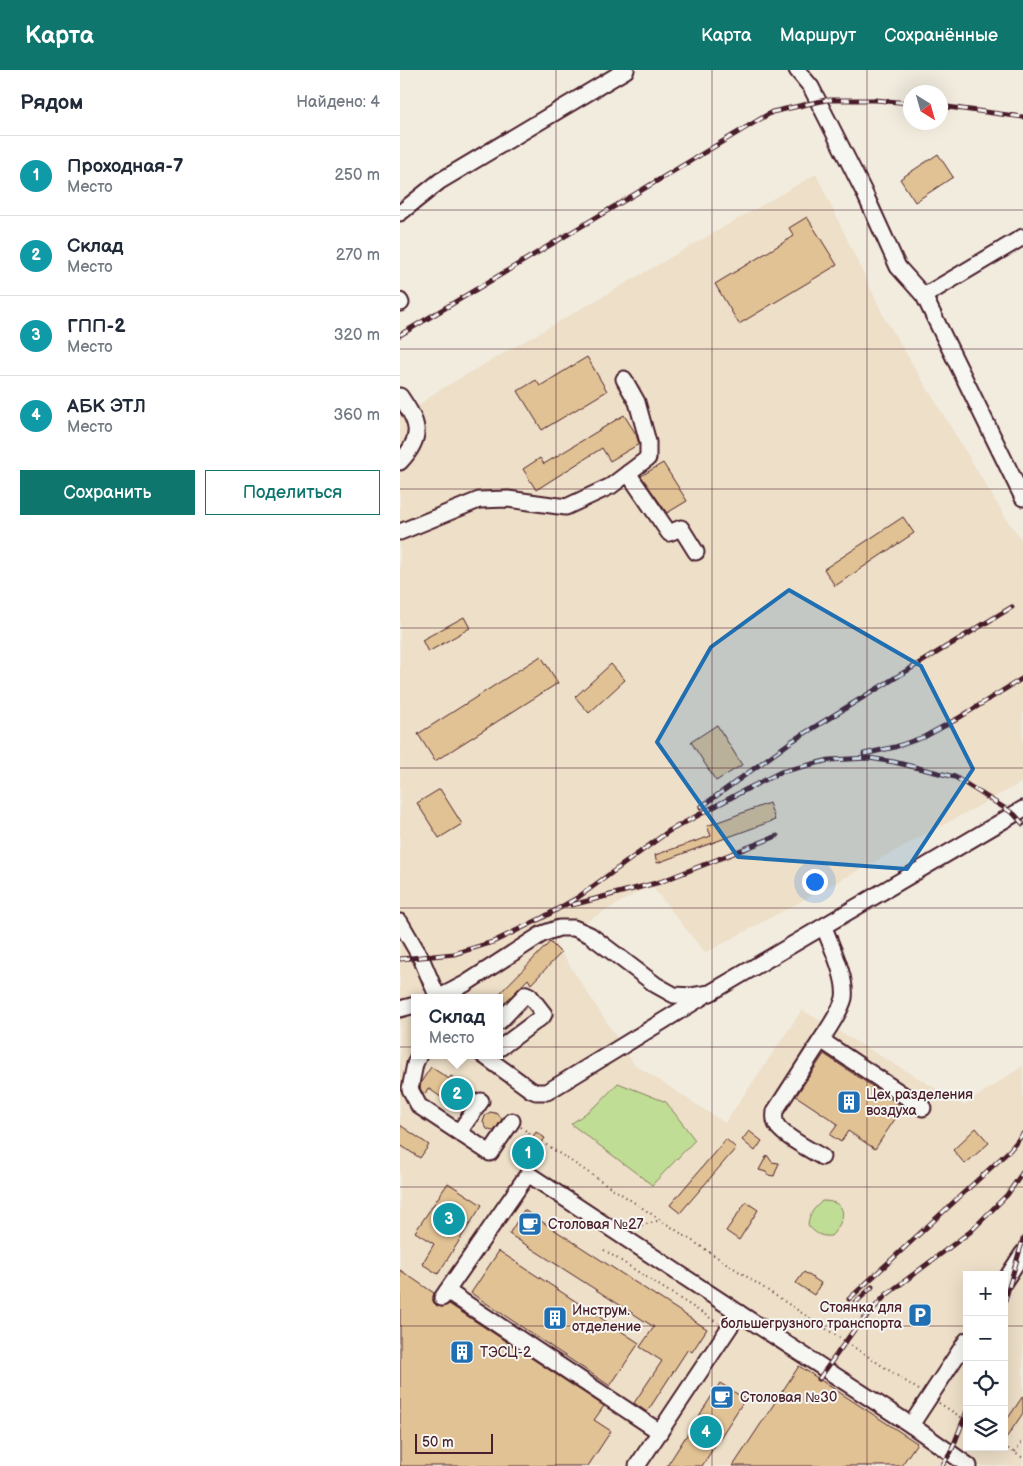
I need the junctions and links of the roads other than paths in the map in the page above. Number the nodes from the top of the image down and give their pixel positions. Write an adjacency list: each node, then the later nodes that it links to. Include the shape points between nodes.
1 (626, 70): 3 (street, via 440,181)
2 (797, 70): 5 (street, via 815,94 898,267)
3 (400, 212)
4 (1023, 237): 5 (street)
5 (924, 296): 10 (street)
6 (624, 379): 9 (street, via 637,402 648,442 648,458)
7 (400, 396): 8 (street, via 418,428 415,440)
8 (400, 462)
9 (628, 473): 11 (street, via 610,486 566,506 508,499 479,500); 12 (street, via 669,532 681,528)
10 (1023, 498)
11 (400, 532)
12 (696, 552)
13 (1023, 809): 15 (street)
14 (400, 922): 17 (street, via 421,958)
15 (824, 927): 16 (street); 20 (street, via 843,982 844,998)
16 (710, 993): 18 (street, via 674,995 656,986 590,935 574,928 559,928 542,934); 23 (street, via 547,1092 531,1090)
17 (436, 994)
18 (446, 994)
19 (503, 1018): 21 (street, via 526,994 544,1014)
20 (822, 1040): 27 (street); 30 (street, via 775,1111 774,1118 786,1134)
21 (503, 1046)
22 (417, 1059): 26 (street, via 410,1089)
23 (490, 1059)
24 (400, 1094): 26 (street)
25 (482, 1100): 29 (street)
26 (419, 1106): 29 (street)
27 (923, 1108)
28 (512, 1121): 29 (street, via 490,1153)
29 (459, 1132)
30 (822, 1157)
31 (1023, 1253): 32 (street)
32 (1008, 1276)
33 (739, 1313): 35 (street); 36 (street); 36 (street, via 528,1174 445,1294)
34 (963, 1346): 35 (street)
35 (911, 1425): 38 (street)
36 (660, 1432): 37 (street)
37 (637, 1466)
38 (969, 1466)

